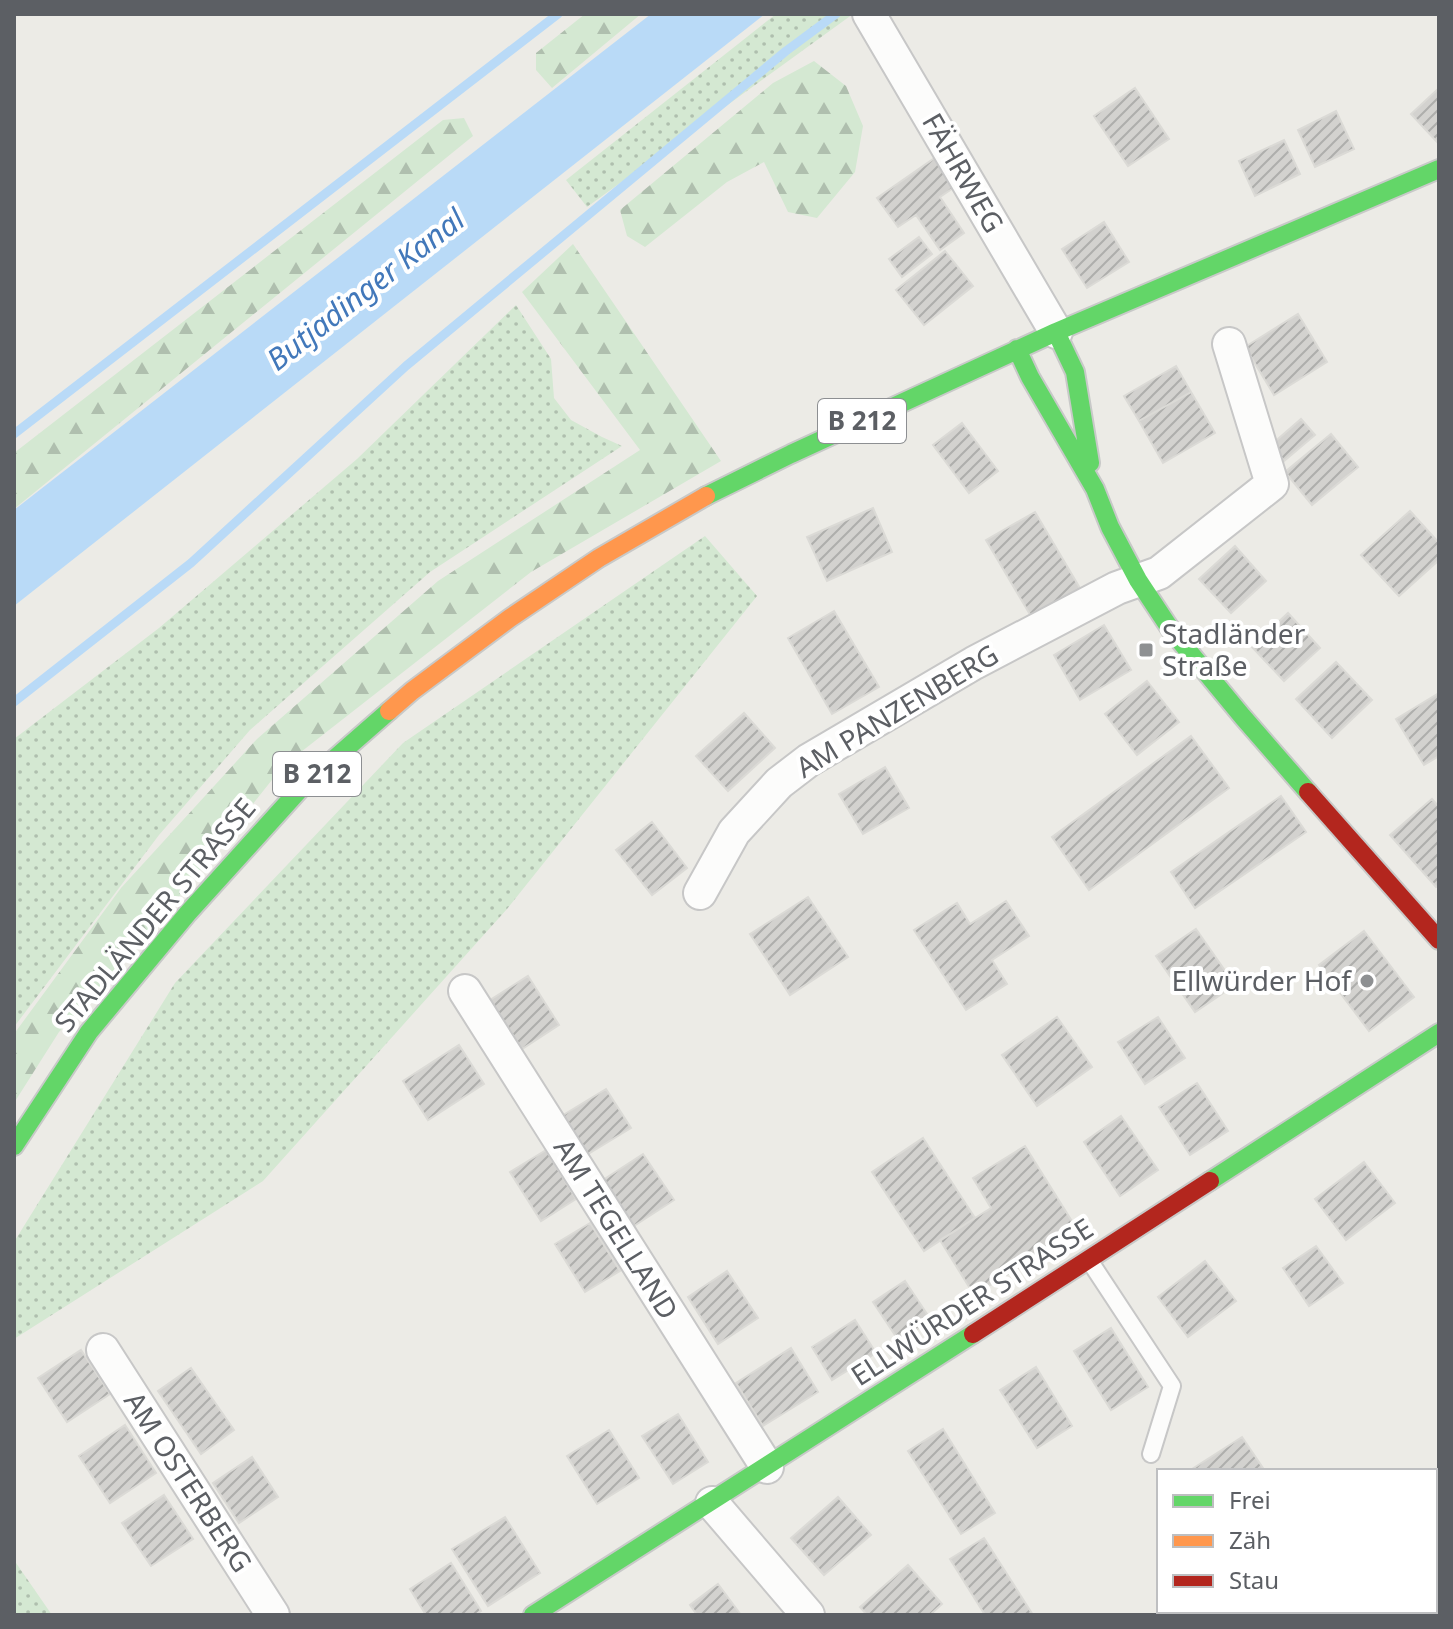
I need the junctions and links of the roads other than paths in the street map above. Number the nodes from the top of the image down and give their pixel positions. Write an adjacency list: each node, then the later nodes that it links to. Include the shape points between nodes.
1 (871, 16): 3 (street, FÄHRWEG)
2 (1439, 169): 3 (main road, STADLÄNDER STRASSE / B 212)
3 (1056, 332): 5 (main road, STADLÄNDER STRASSE / B 212); 6 (main road, via 1075,372)
4 (1229, 344): 7 (street, AM PANZENBERG, via 1272,484 1159,573)
5 (1017, 349): 6 (main road); 12 (main road, STADLÄNDER STRASSE / B 212, via 708,495 587,567 412,691 301,788 188,913 89,1032)
6 (1095, 489): 7 (main road)
7 (1138, 580): 8 (street, AM PANZENBERG, via 974,663 809,760 779,783 734,832); 9 (main road, via 1171,630 1242,716)
8 (700, 893)
9 (1439, 940)
10 (465, 991): 16 (street, AM TEGELLAND)
11 (1439, 1033): 13 (main road, ELLWÜRDER STRASSE)
12 (14, 1146)
13 (1089, 1259): 15 (lane, via 1172,1386); 16 (main road, ELLWÜRDER STRASSE)
14 (103, 1350): 19 (street, AM OSTERBERG)
15 (1151, 1454)
16 (767, 1467): 17 (main road, ELLWÜRDER STRASSE)
17 (712, 1503): 18 (main road, ELLWÜRDER STRASSE); 20 (street)
18 (554, 1610)
19 (273, 1615)
20 (808, 1615)

